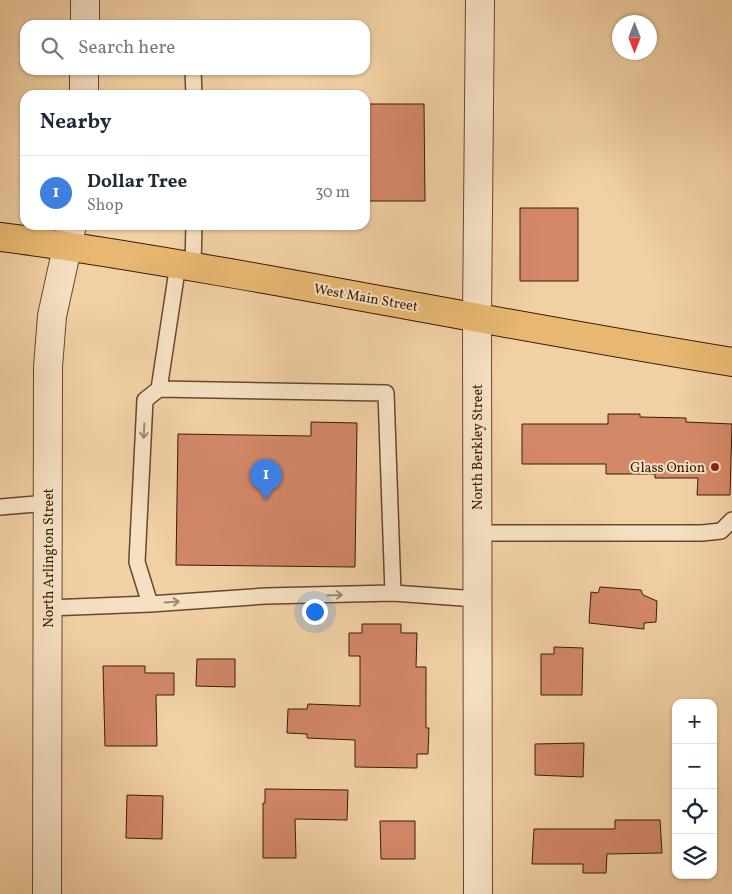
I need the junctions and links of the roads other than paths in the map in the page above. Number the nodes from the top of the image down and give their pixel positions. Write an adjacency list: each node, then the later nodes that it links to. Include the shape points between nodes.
1 (85, 0): 3 (street)
2 (480, 0): 12 (street, North Berkley Street)
3 (85, 20)
4 (84, 75): 6 (street)
5 (193, 75): 7 (lane)
6 (84, 90)
7 (194, 90)
8 (193, 230): 11 (lane)
9 (70, 235): 10 (main road, West Main Street); 11 (main road, West Main Street); 15 (street, North Arlington Street, via 52,316)
10 (0, 237)
11 (185, 266): 12 (main road, West Main Street); 14 (lane)
12 (477, 317): 13 (main road, West Main Street); 18 (street, North Berkley Street)
13 (732, 362)
14 (159, 388): 19 (lane, via 386,393); 21 (lane, one-way to 21, via 145,400 138,552)
15 (48, 503): 16 (lane); 22 (street, North Arlington Street)
16 (0, 507)
17 (732, 520): 18 (lane, via 721,530 702,533)
18 (477, 533): 20 (street, North Berkley Street)
19 (393, 594): 20 (lane); 21 (lane, one-way to 19, via 266,596)
20 (477, 599): 24 (street, North Berkley Street)
21 (150, 604): 22 (lane)
22 (48, 608): 23 (street, North Arlington Street)
23 (46, 894)
24 (478, 894)

